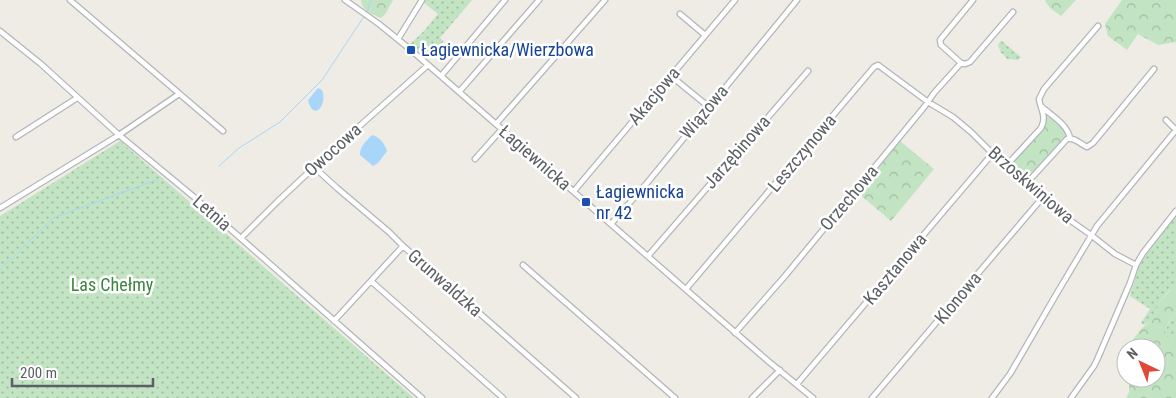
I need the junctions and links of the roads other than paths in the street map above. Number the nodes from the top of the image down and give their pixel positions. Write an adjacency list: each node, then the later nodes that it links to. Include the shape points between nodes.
1 (70, 0): 23 (street)
2 (346, 0): 15 (street, Łagiewnicka)
3 (422, 0): 15 (street)
4 (505, 0): 20 (street)
5 (539, 0): 22 (street)
6 (605, 0): 29 (street)
7 (734, 0): 14 (street, Akacjowa)
8 (797, 0): 27 (street, Wiązowa)
9 (973, 0): 16 (street, via 940,40 941,45)
10 (1013, 12): 16 (street, Orzechowa, via 970,62)
11 (680, 14): 14 (street)
12 (1098, 26): 26 (street, via 1044,89 1038,99)
13 (0, 31): 24 (street, Letnia)
14 (705, 35): 21 (street, Akacjowa)
15 (398, 39): 17 (street, Łagiewnicka)
16 (961, 63): 25 (street, Orzechowa)
17 (428, 64): 20 (street, Łagiewnicka); 39 (street, Owocowa)
18 (1154, 69): 35 (street, via 1093,143 1084,146)
19 (808, 71): 49 (street, Jarzębinowa)
20 (441, 76): 22 (street, Łagiewnicka)
21 (671, 76): 27 (street); 41 (street, Akacjowa)
22 (459, 92): 29 (street, Łagiewnicka)
23 (179, 94): 32 (street); 33 (street)
24 (77, 98): 33 (street, Letnia); 34 (street)
25 (928, 102): 36 (street, Brzoskwiniowa, via 959,122); 53 (street, Leszczynowa, via 880,66 874,67); 55 (street, Orzechowa)
26 (1041, 106): 35 (street, via 1063,124); 38 (street, via 1044,116 1041,128)
27 (709, 107): 45 (street, Wiązowa)
28 (1166, 120): 31 (street)
29 (496, 124): 30 (street, Łagiewnicka)
30 (502, 129): 37 (street); 41 (street, Łagiewnicka)
31 (1176, 130): 46 (street)
32 (223, 131)
33 (119, 135): 43 (street); 47 (street, Letnia)
34 (16, 137)
35 (1070, 138): 40 (street)
36 (993, 153): 38 (street, Brzoskwiniowa); 57 (street, Kasztanowa)
37 (475, 159)
38 (1007, 165): 40 (street, Brzoskwiniowa)
39 (314, 167): 47 (street, Owocowa); 48 (street, Grunwaldzka)
40 (1027, 183): 42 (street, Brzoskwiniowa)
41 (574, 191): 45 (street, Łagiewnicka)
42 (1043, 197): 46 (street, Brzoskwiniowa); 64 (street, Klonowa)
43 (0, 208)
44 (1176, 211): 51 (street)
45 (611, 224): 49 (street, Łagiewnicka)
46 (1092, 235): 51 (street, Brzoskwiniowa, via 1115,254); 65 (street, via 1010,374)
47 (241, 238): 54 (street, Letnia)
48 (402, 246): 52 (street); 60 (street, Grunwaldzka)
49 (648, 256): 53 (street, Łagiewnicka)
50 (523, 265): 61 (street)
51 (1136, 265): 66 (street, via 1097,360)
52 (371, 281): 54 (street); 59 (street)
53 (686, 289): 55 (street, Łagiewnicka)
54 (334, 321): 58 (street, Letnia)
55 (736, 333): 56 (street, Łagiewnicka)
56 (780, 370): 57 (street, Łagiewnicka); 62 (street)
57 (797, 384): 63 (street, Łagiewnicka)
58 (422, 398)
59 (502, 398)
60 (576, 398)
61 (675, 398)
62 (752, 398)
63 (813, 398)
64 (872, 398)
65 (992, 398)
66 (1071, 398)

